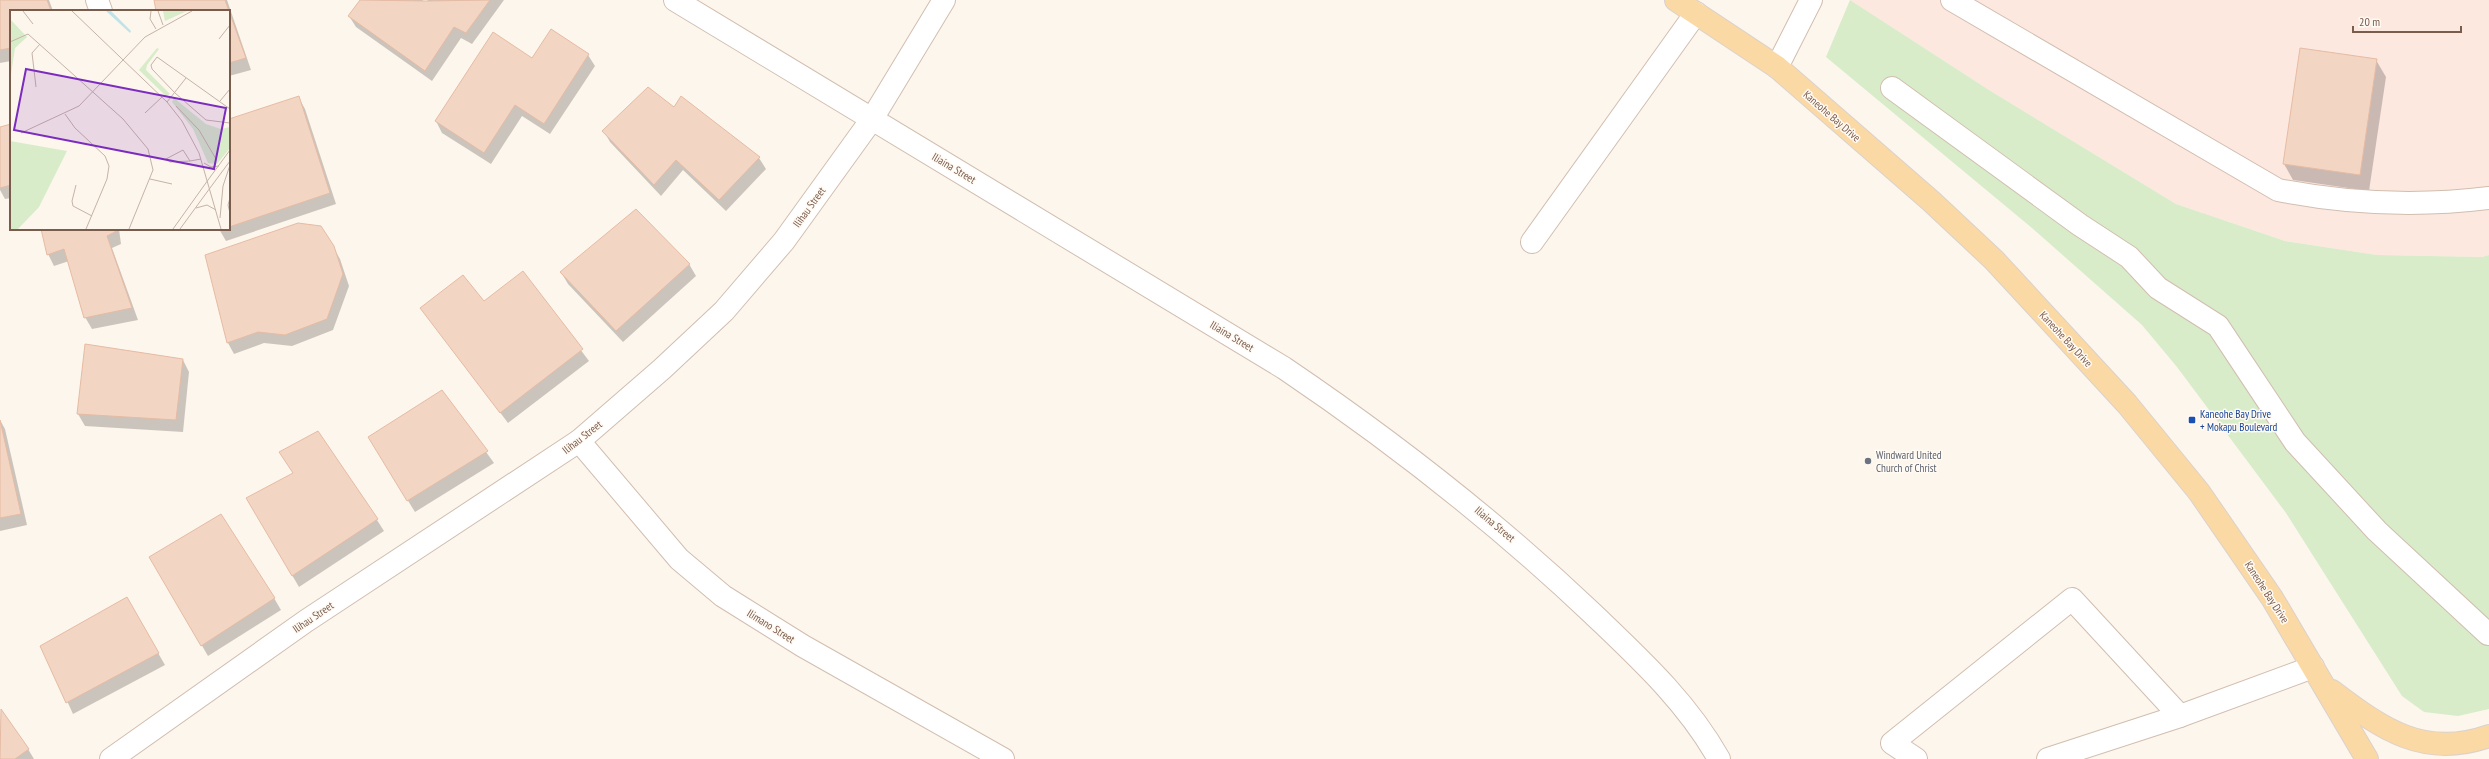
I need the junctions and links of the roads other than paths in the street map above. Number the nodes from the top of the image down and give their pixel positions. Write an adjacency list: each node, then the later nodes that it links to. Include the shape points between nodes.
1 (97, 0): 7 (street)
2 (674, 0): 11 (street, Iliaina Street)
3 (944, 0): 11 (street, Ilihau Street)
4 (1676, 0): 8 (main road, Kaneohe Bay Drive)
5 (1810, 0): 9 (street)
6 (1952, 0): 12 (street, via 2278,190 2324,199 2368,203 2415,204)
7 (101, 10)
8 (1696, 13): 9 (main road, Kaneohe Bay Drive); 13 (street)
9 (1777, 67): 16 (main road, Kaneohe Bay Drive, via 1932,201 1994,260 2127,404 2199,492 2272,598)
10 (1892, 88): 15 (street, via 2129,258 2158,288 2218,326 2295,442 2377,531)
11 (872, 119): 14 (street, Ilihau Street, via 784,241 724,311); 21 (street, Iliaina Street, via 1284,368 1350,412 1443,482 1503,531 1657,674 1702,729)
12 (2489, 198)
13 (1532, 242)
14 (579, 441): 19 (street, Ilihau Street, via 306,621); 20 (street, Ilimano Street, via 679,559 723,596 803,646)
15 (2488, 634)
16 (2318, 675): 17 (street); 18 (main road, via 2367,717 2397,736 2422,744 2448,747); 24 (main road, Kaneohe Bay Drive)
17 (2180, 716): 22 (street, via 2072,599 1892,743); 23 (street)
18 (2489, 736)
19 (111, 759)
20 (1003, 759)
21 (1719, 759)
22 (1916, 759)
23 (2048, 759)
24 (2367, 759)

